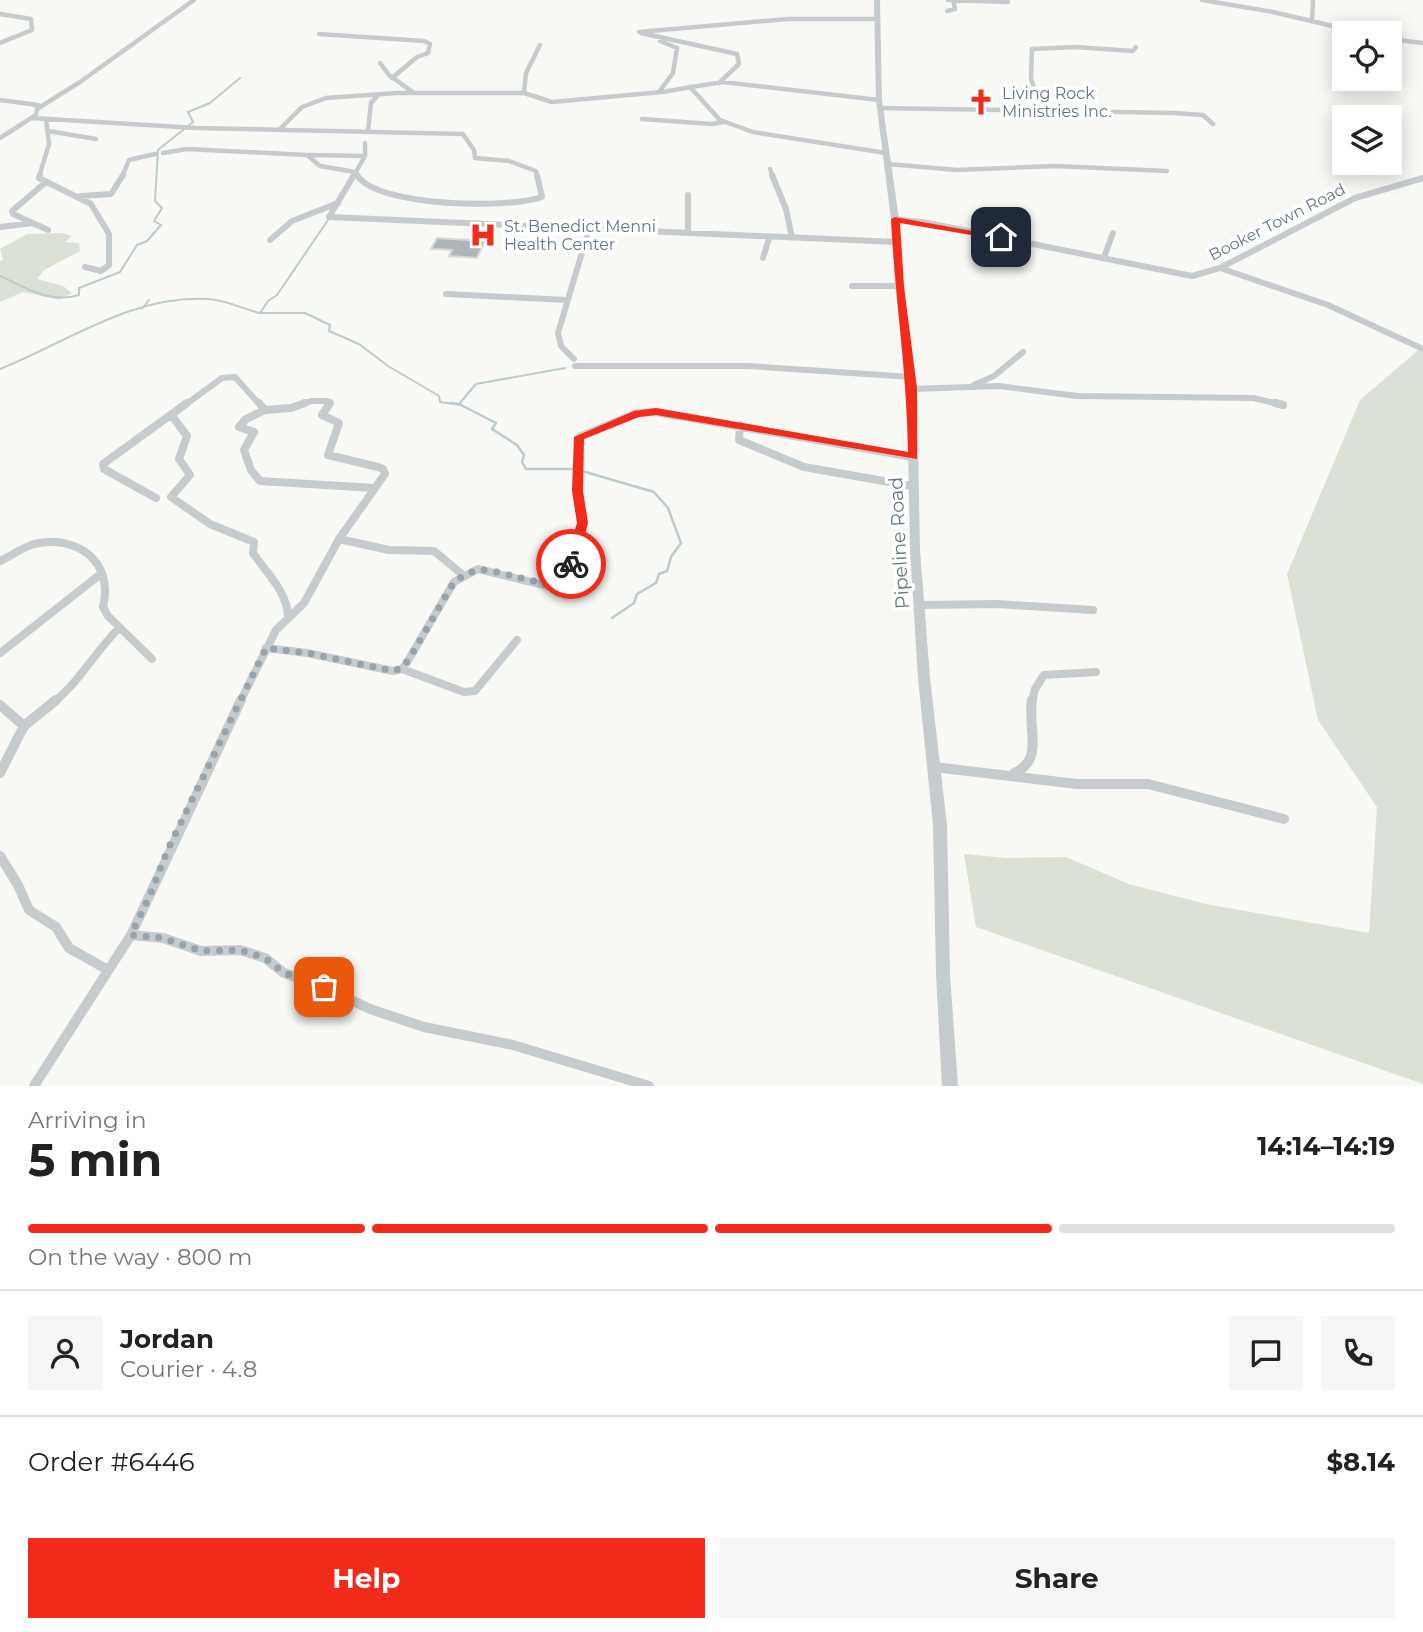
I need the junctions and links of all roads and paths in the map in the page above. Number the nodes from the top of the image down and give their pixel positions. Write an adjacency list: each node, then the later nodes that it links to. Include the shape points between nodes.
1 (194, 0): 32 (street)
2 (877, 0): 9 (street, Pipeline Road)
3 (950, 0): 6 (street); 7 (street, via 955,9)
4 (1202, 0): 10 (street)
5 (1312, 0): 10 (street)
6 (1008, 2)
7 (947, 12)
8 (0, 14): 15 (street, via 31,19 34,25)
9 (878, 19): 13 (street, via 788,19 639,32); 30 (street, Pipeline Road)
10 (1312, 21): 11 (street)
11 (1332, 26)
12 (319, 34): 20 (street, via 430,44 428,53)
13 (654, 38): 21 (street, via 737,54 739,64); 25 (street, via 677,48 673,73)
14 (1402, 40): 16 (street)
15 (0, 43)
16 (1423, 43)
17 (540, 46): 27 (street, via 526,73)
18 (1136, 47): 33 (street, via 1133,51 1032,49 1031,79)
19 (380, 63): 20 (street)
20 (392, 78): 26 (street)
21 (725, 79): 22 (street); 23 (street)
22 (719, 83): 23 (street); 24 (street)
23 (731, 83): 30 (street)
24 (690, 88): 25 (street); 37 (street)
25 (659, 92): 27 (street, via 552,102)
26 (415, 93): 27 (street); 28 (street)
27 (524, 93)
28 (378, 95): 39 (street, via 326,98 302,107); 41 (street, via 371,103)
29 (0, 100): 32 (street, via 38,105)
30 (879, 100): 31 (street, Pipeline Road)
31 (880, 108): 33 (street); 49 (street, Pipeline Road)
32 (37, 109): 34 (street)
33 (1042, 110): 38 (street, via 1203,115)
34 (32, 118): 35 (street); 42 (street)
35 (46, 119): 39 (street); 40 (street)
36 (642, 119): 37 (street)
37 (724, 121): 49 (street, via 768,136)
38 (1213, 124)
39 (281, 128): 41 (street)
40 (48, 131): 43 (street); 54 (street, via 49,144 38,178)
41 (368, 131): 52 (street, via 463,134 475,158 509,161 537,171 542,197 480,205 405,198 379,191 360,181)
42 (0, 138)
43 (96, 139)
44 (365, 143): 48 (street)
45 (163, 153): 47 (street, via 187,149)
46 (155, 154): 56 (street, via 128,160 111,194)
47 (307, 155): 48 (street); 52 (street, via 320,166)
48 (365, 156): 52 (street)
49 (887, 159): 51 (street, via 957,170 1055,166); 58 (street, Pipeline Road)
50 (770, 169): 66 (street)
51 (1167, 171)
52 (355, 172): 57 (street)
53 (1423, 178): 72 (street, Booker Town Road, via 1355,198)
54 (46, 182): 56 (street); 59 (street, via 12,211)
55 (688, 195): 63 (street)
56 (78, 196): 71 (street, via 90,204 109,234 109,265 102,271)
57 (338, 203): 61 (street, via 329,218); 67 (street, via 292,219)
58 (895, 219): 68 (street, Pipeline Road); 69 (street, Booker Town Road)
59 (36, 223): 60 (street); 62 (street)
60 (0, 227)
61 (589, 229): 63 (street); 76 (street)
62 (48, 230)
63 (688, 233): 65 (street)
64 (1113, 233): 69 (street)
65 (769, 238): 66 (street); 70 (street)
66 (792, 238): 68 (street)
67 (270, 240)
68 (896, 242): 74 (street, Pipeline Road)
69 (1104, 257): 72 (street, Booker Town Road, via 1192,276)
70 (763, 258)
71 (85, 267)
72 (1220, 268): 77 (street, via 1328,305)
73 (852, 286): 74 (street)
74 (899, 286): 79 (street, Pipeline Road)
75 (446, 294): 76 (street)
76 (566, 300): 79 (street, via 558,340 575,362 748,366)
77 (1423, 349)
78 (1023, 352): 80 (street, via 994,376)
79 (912, 383): 80 (street); 85 (street, Pipeline Road)
80 (971, 386): 81 (street, via 1077,396 1253,398)
81 (1283, 405)
82 (265, 410): 83 (street, via 235,377 228,376); 87 (street, via 311,401 330,403 322,415 339,423 328,454 383,469 385,474); 87 (street, via 239,427 254,432 244,450 260,481)
83 (172, 416): 88 (street, via 103,464 104,469); 95 (street, via 187,436 178,459 190,475 171,497 198,518 254,542 253,553 281,592)
84 (740, 425): 85 (street); 86 (street, via 739,440 804,467); 92 (street, via 637,413 579,437 583,523 565,579 548,586 489,570)
85 (913, 457): 86 (street, Pipeline Road)
86 (912, 486): 93 (street, Pipeline Road)
87 (374, 488): 89 (street)
88 (156, 498)
89 (339, 539): 92 (street, via 389,550 428,549); 95 (street, via 304,603)
90 (0, 561): 91 (street, via 32,544 75,545 88,552)
91 (102, 573): 96 (street, via 109,593 103,607); 99 (street)
92 (463, 575): 101 (street, via 454,582)
93 (919, 605): 94 (street); 105 (street, Pipeline Road)
94 (1093, 610)
95 (288, 617): 98 (street)
96 (120, 628): 100 (street); 104 (street, via 96,651 73,686)
97 (517, 640): 101 (street, via 475,691 464,692)
98 (266, 648): 101 (street, via 386,671); 110 (street)
99 (0, 653)
100 (152, 659)
101 (402, 668)
102 (1096, 672): 107 (street, via 1044,676 1031,704 1032,759 1026,768)
103 (0, 705): 104 (street)
104 (24, 726): 106 (street)
105 (934, 767): 107 (street); 114 (street, Pipeline Road)
106 (0, 773)
107 (1011, 775): 108 (street, via 1077,784 1148,784)
108 (1284, 819)
109 (0, 856): 111 (street, via 29,910 56,927 69,948)
110 (131, 935): 111 (street); 113 (street, via 163,938 201,951 240,950 370,1009 424,1027 513,1045)
111 (108, 970): 112 (street)
112 (34, 1086)
113 (649, 1086)
114 (950, 1086)

